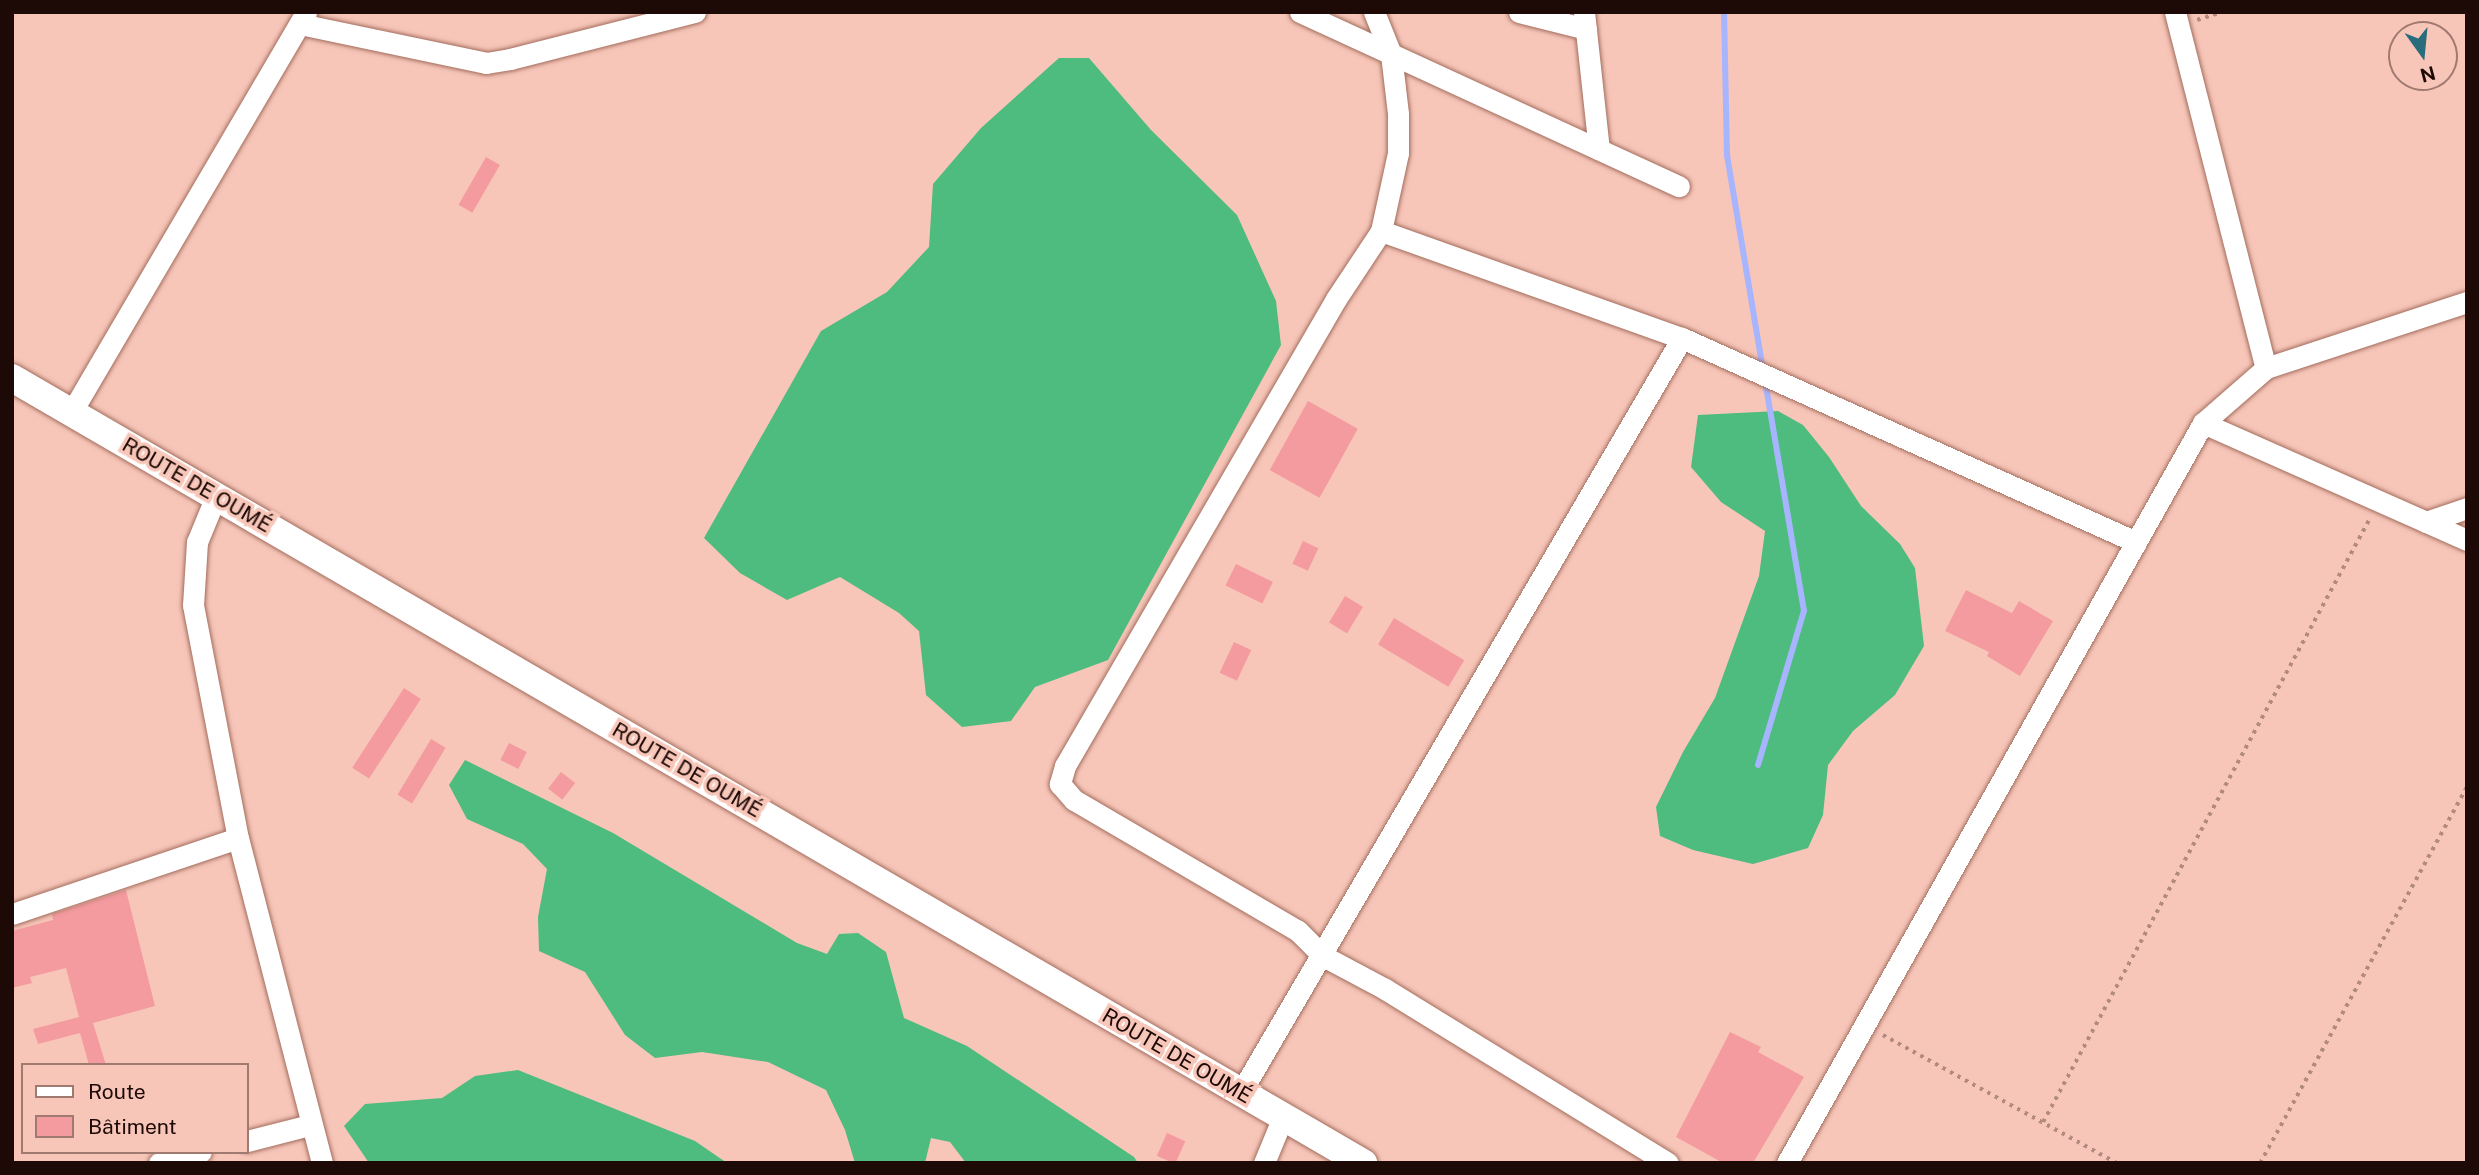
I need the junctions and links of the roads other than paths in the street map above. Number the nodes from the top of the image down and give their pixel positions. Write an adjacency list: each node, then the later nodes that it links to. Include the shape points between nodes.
1 (695, 12): 6 (street, via 486,63)
2 (1300, 12): 8 (street)
3 (1374, 12): 8 (street)
4 (1519, 12): 7 (street)
5 (2175, 12): 14 (street)
6 (303, 18): 16 (street)
7 (1585, 21): 9 (street)
8 (1391, 54): 9 (street); 11 (street, via 1398,153)
9 (1599, 149): 10 (street)
10 (1679, 186)
11 (1381, 231): 13 (street); 25 (street, via 1336,299 1065,766 1060,784 1073,800 1298,931)
12 (2467, 302): 14 (street)
13 (1682, 338): 22 (street); 25 (street)
14 (2266, 368): 17 (street)
15 (12, 378): 16 (main road, ROUTE DE OUMÉ)
16 (71, 413): 18 (main road, ROUTE DE OUMÉ)
17 (2203, 423): 20 (street); 22 (street)
18 (216, 496): 23 (street, via 197,542 193,604); 26 (main road, ROUTE DE OUMÉ)
19 (2467, 508): 20 (street)
20 (2426, 522): 21 (street)
21 (2467, 540)
22 (2136, 542): 36 (street)
23 (237, 838): 24 (street); 28 (street)
24 (12, 914)
25 (1323, 956): 26 (street); 35 (street)
26 (1241, 1092): 27 (main road, ROUTE DE OUMÉ)
27 (1283, 1117): 33 (street); 34 (main road, ROUTE DE OUMÉ)
28 (310, 1125): 29 (street); 32 (street)
29 (248, 1141)
30 (193, 1154): 31 (street)
31 (159, 1163)
32 (322, 1163)
33 (1264, 1163)
34 (1363, 1163)
35 (1668, 1163)
36 (1787, 1163)

